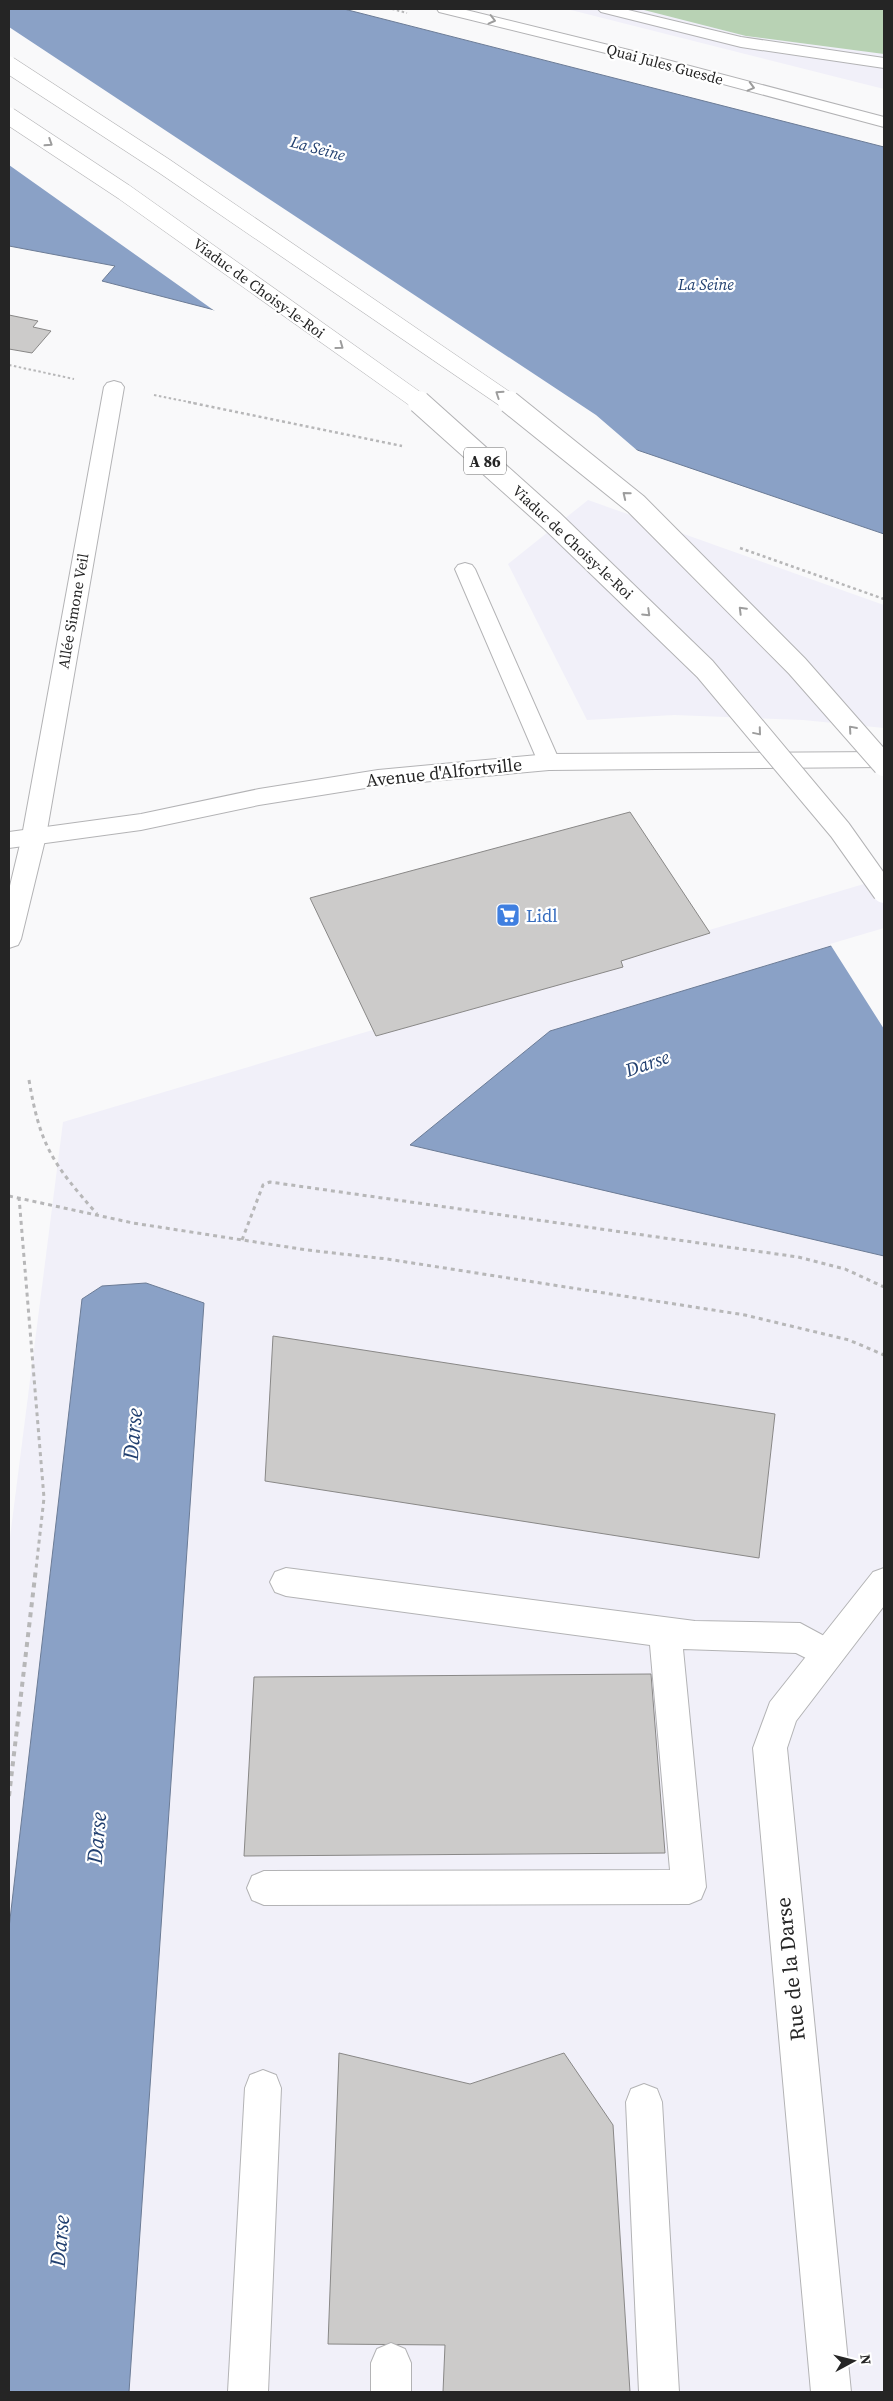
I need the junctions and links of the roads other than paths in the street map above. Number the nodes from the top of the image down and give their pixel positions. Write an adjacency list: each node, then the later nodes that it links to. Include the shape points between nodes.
1 (444, 9): 8 (main road, Quai Jules Guesde, one-way to 8)
2 (504, 9): 6 (main road, Quai Jules Guesde)
3 (606, 9): 4 (main road, via 741,42)
4 (884, 63)
5 (9, 65): 13 (main road, one-way to 5, bridge, via 797,666 636,504 507,400 164,166)
6 (846, 96)
7 (9, 116): 16 (main road, Viaduc de Choisy-le-Roi / A 86, one-way to 16, bridge, via 124,192 429,409 552,521 705,669 840,830)
8 (884, 122)
9 (114, 387): 14 (main road, Allée Simone Veil)
10 (465, 570): 12 (main road)
11 (884, 759): 12 (main road, Avenue d'Alfortville)
12 (549, 762): 14 (main road, Avenue d'Alfortville, via 378,778 259,797 141,822)
13 (884, 765)
14 (34, 836): 15 (main road, Avenue d'Alfortville); 17 (main road, Allée Simone Veil)
15 (9, 840)
16 (884, 892)
17 (9, 938)
18 (286, 1582): 20 (main road)
19 (884, 1582): 21 (main road, Rue de la Darse)
20 (665, 1632): 21 (main road, via 695,1636 800,1638); 22 (main road, via 690,1887)
21 (828, 1654): 27 (main road, Rue de la Darse, via 782,1713 773,1735 770,1761)
22 (264, 1888)
23 (263, 2088): 25 (main road)
24 (644, 2102): 26 (main road)
25 (248, 2392)
26 (659, 2392)
27 (831, 2392)

